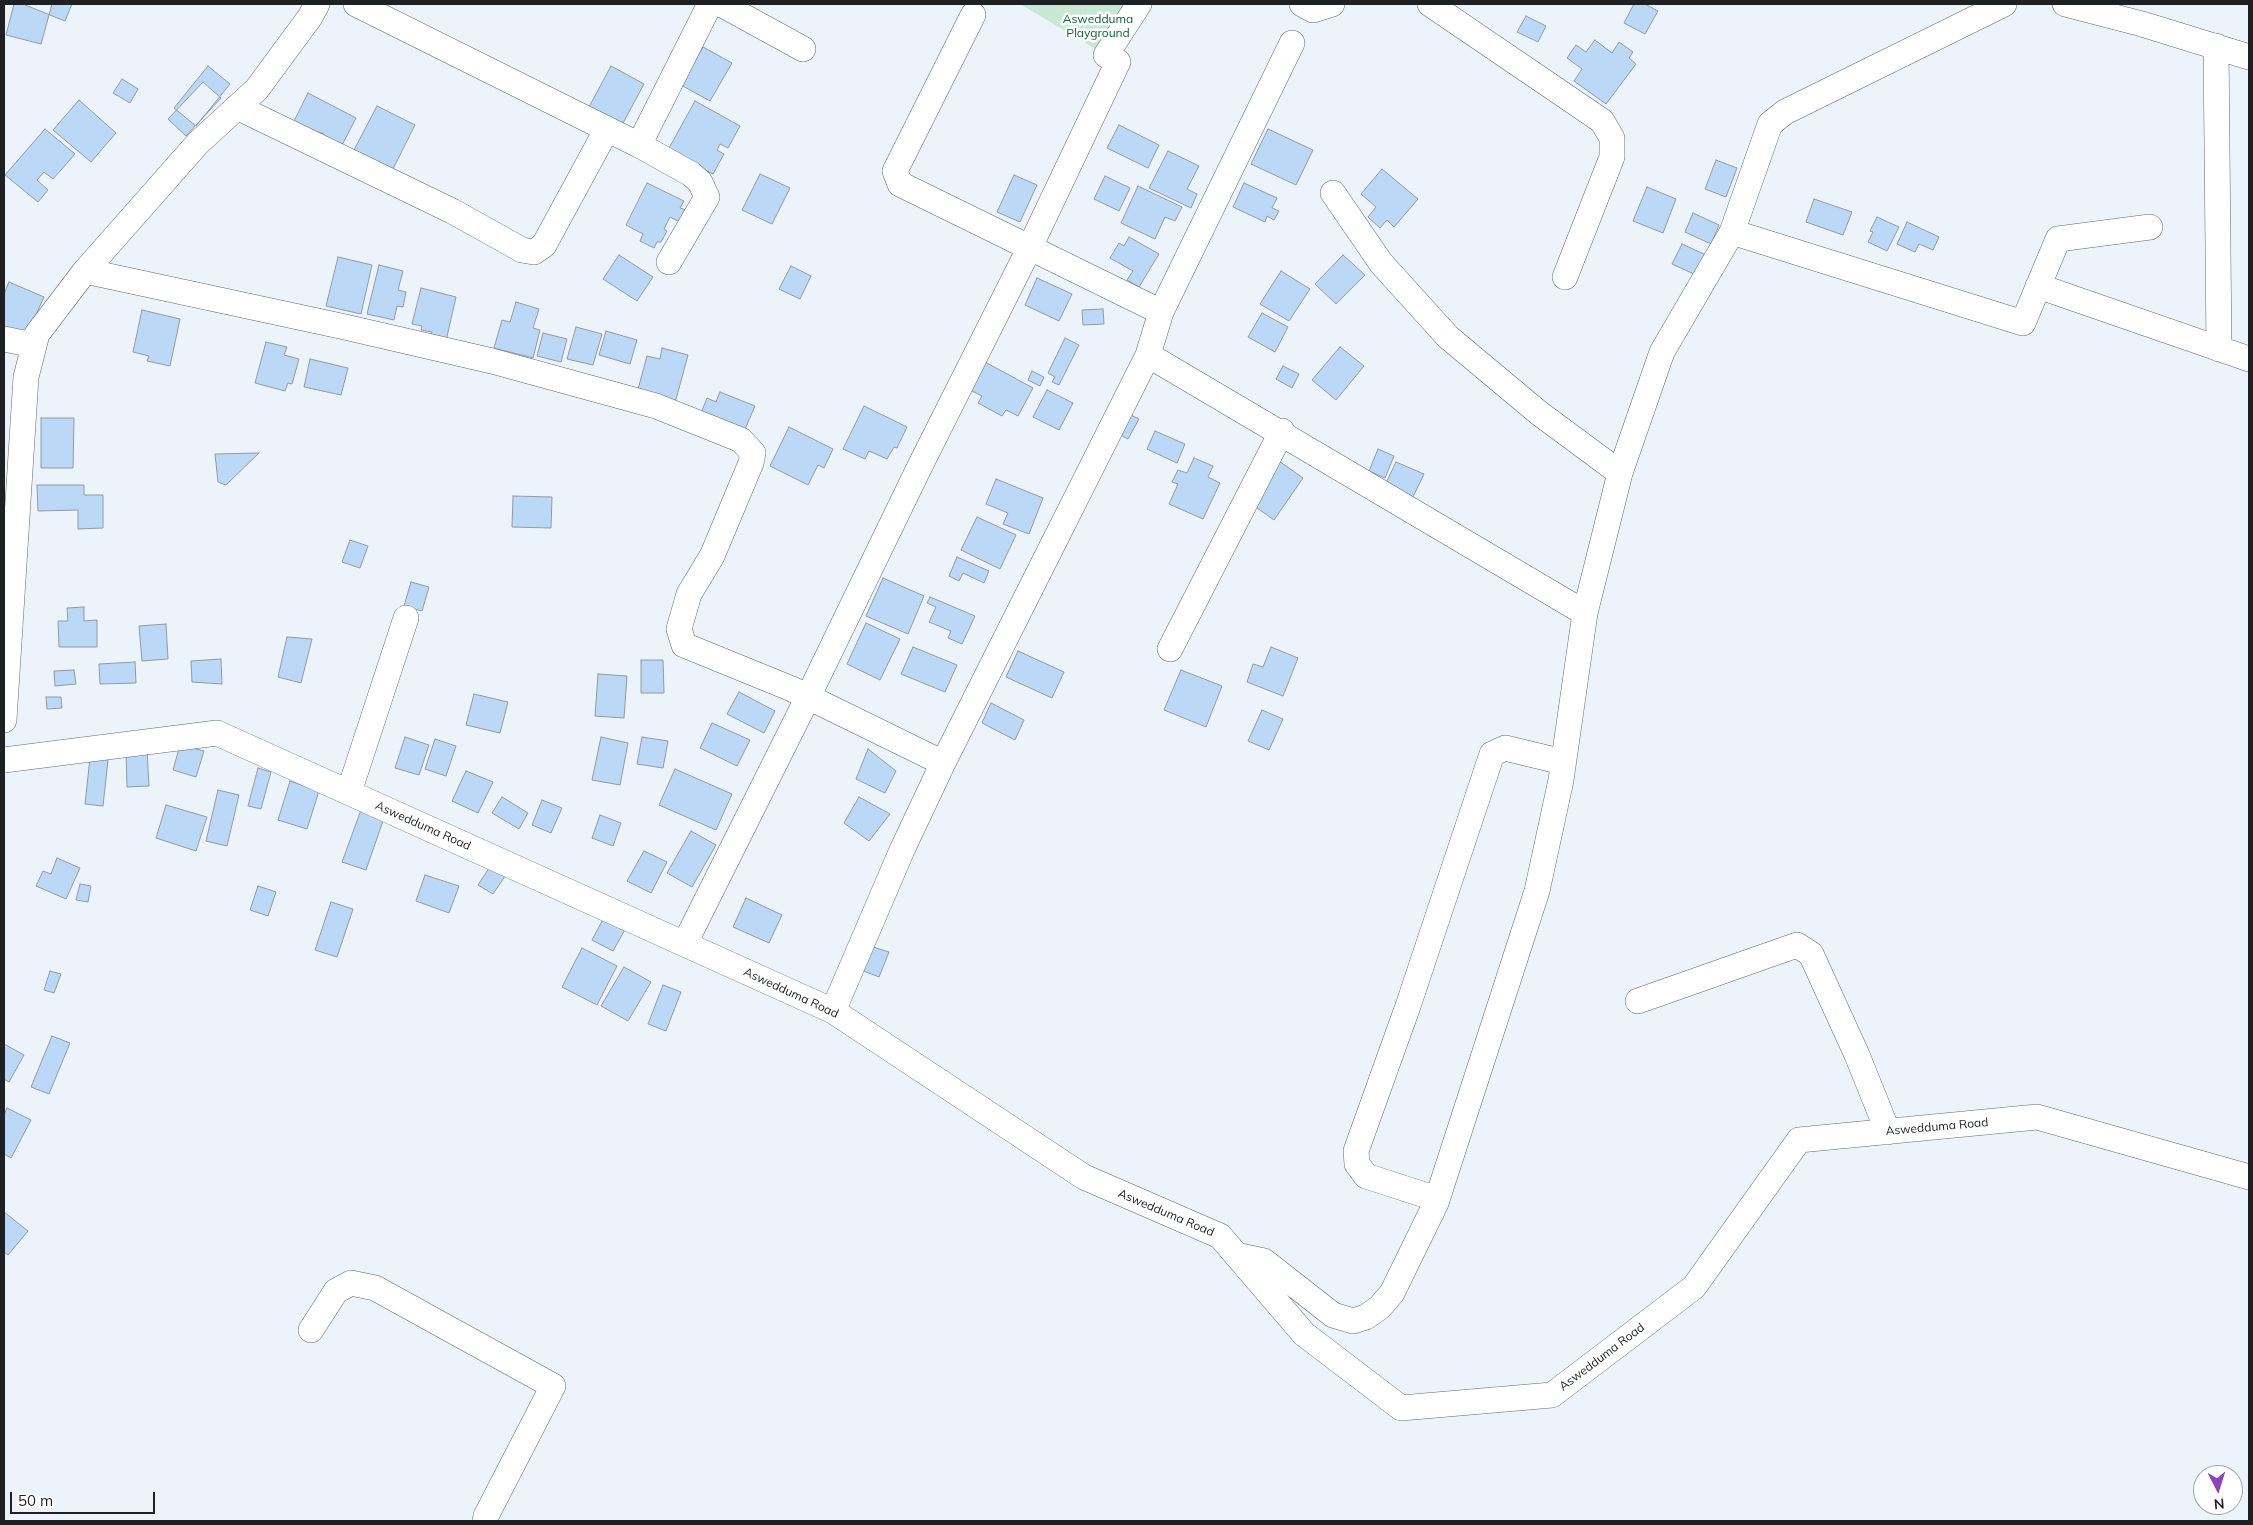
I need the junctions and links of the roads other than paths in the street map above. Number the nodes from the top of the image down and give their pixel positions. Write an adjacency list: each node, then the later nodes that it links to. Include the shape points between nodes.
1 (318, 4): 17 (street, via 257,89)
2 (356, 4): 18 (street)
3 (710, 4): 19 (street)
4 (721, 4): 15 (street)
5 (1139, 4): 23 (street, via 1106,55 1118,62)
6 (1302, 4): 7 (street, via 1313,10)
7 (1332, 4)
8 (1430, 4): 26 (street, via 1602,121 1612,138 1612,158)
9 (2004, 4): 22 (street, via 1785,112 1770,124)
10 (2065, 4): 11 (street)
11 (2143, 14): 14 (street)
12 (973, 15): 23 (street, via 894,172 900,184)
13 (1292, 43): 28 (street)
14 (2216, 46): 16 (street); 31 (street)
15 (803, 49)
16 (2249, 57)
17 (237, 107): 18 (street, via 452,211 522,250 534,252 544,245); 25 (street, via 198,143)
18 (607, 129): 19 (street)
19 (639, 145): 24 (street, via 691,174 700,182 707,197)
20 (1332, 193): 35 (street, via 1381,263 1448,337 1539,414)
21 (2150, 227): 27 (street, via 2058,239)
22 (1732, 232): 27 (street, via 2023,323); 35 (street, via 1662,352)
23 (1030, 247): 28 (street); 39 (street, via 918,468)
24 (669, 262)
25 (85, 271): 30 (street, via 37,334); 39 (street, via 492,361 656,406 741,440 753,452 751,463 712,556 690,594 679,628 684,645)
26 (1565, 277)
27 (2038, 286): 31 (street)
28 (1160, 312): 32 (street)
29 (4, 339): 30 (street)
30 (34, 345): 40 (street, via 26,377)
31 (2219, 348): 33 (street)
32 (1148, 355): 34 (street); 43 (street)
33 (2249, 359)
34 (1282, 432): 36 (street); 38 (street)
35 (1620, 473): 36 (street)
36 (1585, 613): 42 (street)
37 (406, 618): 44 (street)
38 (1170, 649)
39 (808, 697): 43 (street); 45 (street)
40 (4, 720)
41 (4, 758): 44 (street, Aswedduma Road, via 218,733)
42 (1563, 762): 50 (street, via 1537,891); 50 (street, via 1505,748 1492,754 1356,1151 1357,1164 1366,1176)
43 (943, 763): 47 (street)
44 (349, 792): 47 (street, Aswedduma Road)
45 (688, 937)
46 (1638, 1001): 48 (street, via 1797,945 1811,954)
47 (833, 1011): 51 (street, Aswedduma Road, via 1084,1177 1220,1236)
48 (1888, 1132): 49 (street, Aswedduma Road, via 2037,1117); 51 (street, Aswedduma Road, via 1799,1140 1694,1287 1552,1395 1400,1408 1304,1334)
49 (2249, 1177)
50 (1437, 1199): 51 (street, via 1392,1293 1380,1307 1353,1322 1333,1315 1264,1261)
51 (1236, 1255)
52 (311, 1330): 53 (street, via 336,1291 351,1282 375,1288 553,1386)
53 (485, 1521)

